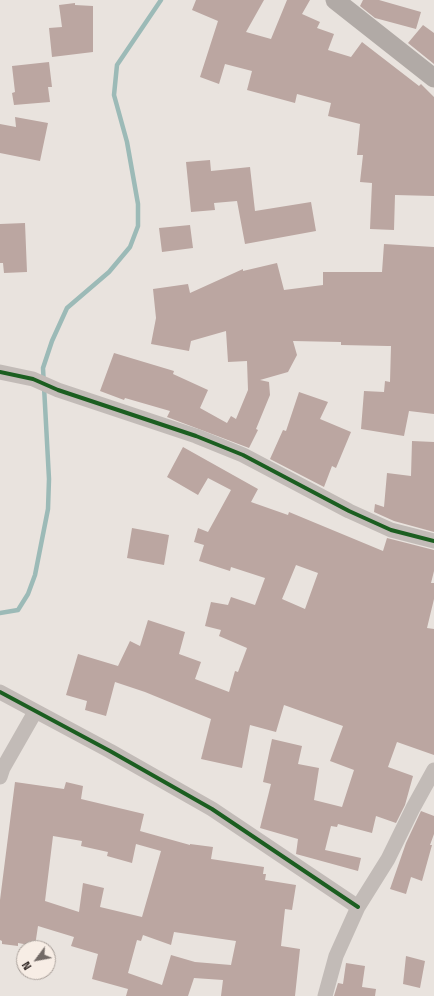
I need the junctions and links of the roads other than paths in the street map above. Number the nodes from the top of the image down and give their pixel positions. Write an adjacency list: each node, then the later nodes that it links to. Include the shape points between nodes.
1 (335, 0): 2 (main road)
2 (434, 78)
3 (0, 372): 4 (street, via 33,379 58,390 196,436 242,454 349,511 391,530)
4 (434, 541)
5 (0, 692): 6 (street)
6 (35, 712): 8 (street); 9 (street, via 212,809)
7 (434, 770): 9 (street, via 388,860)
8 (0, 777)
9 (358, 907): 10 (street, via 336,956)
10 (325, 996)

